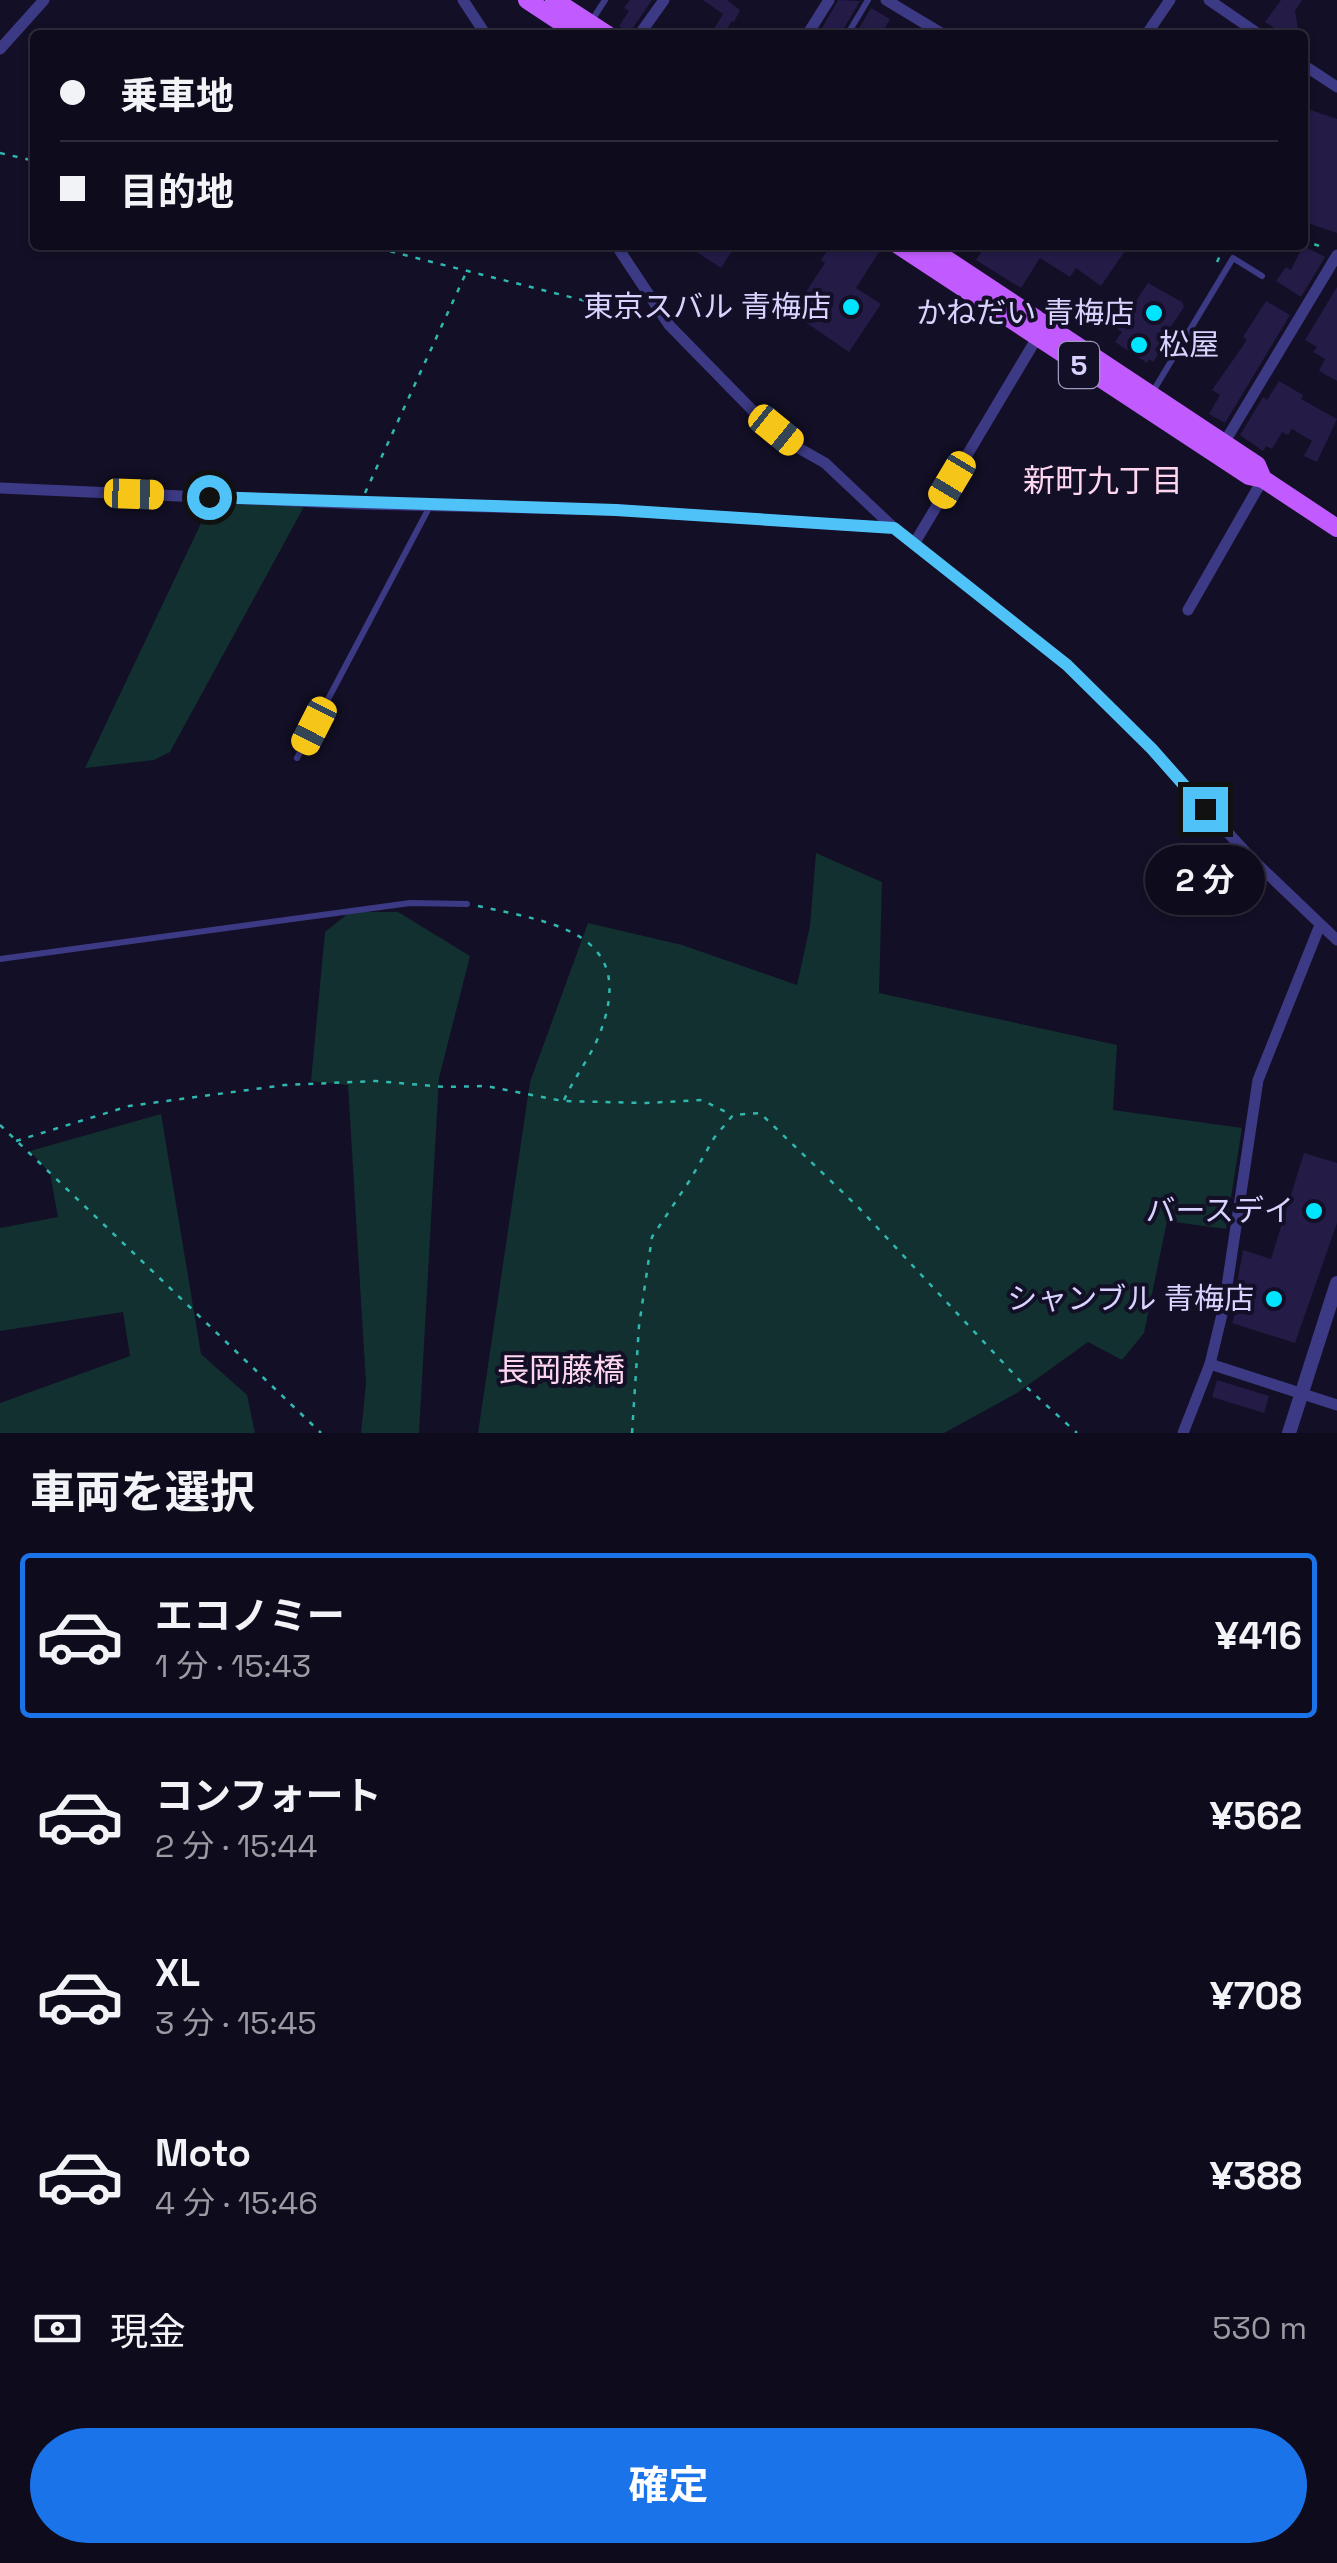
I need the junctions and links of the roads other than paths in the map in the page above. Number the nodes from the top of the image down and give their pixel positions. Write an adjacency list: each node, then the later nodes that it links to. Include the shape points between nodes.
1 (44, 0): 20 (street)
2 (463, 0): 13 (street)
3 (528, 0): 12 (main road)
4 (554, 0): 12 (main road)
5 (605, 0): 12 (lane)
6 (664, 0): 14 (street)
7 (829, 0): 15 (street)
8 (868, 0): 16 (lane)
9 (886, 0): 17 (street)
10 (1170, 0): 18 (street)
11 (1209, 0): 19 (street)
12 (585, 29)
13 (483, 30)
14 (643, 30)
15 (810, 30)
16 (850, 30)
17 (936, 30)
18 (1149, 30)
19 (1253, 30)
20 (0, 49)
21 (1308, 68): 22 (street)
22 (1337, 87)
23 (619, 250): 34 (street, via 678,335 758,416 824,462)
24 (906, 250): 28 (main road, 5)
25 (932, 250): 28 (main road, 5)
26 (1337, 256): 30 (street)
27 (1262, 276): 29 (lane, via 1233,258)
28 (1042, 330): 29 (main road, 5); 31 (main road, 5, via 1249,476); 36 (street)
29 (1152, 394): 30 (main road, 5)
30 (1224, 443): 31 (main road, 5, via 1256,465)
31 (1263, 479): 35 (main road, 5); 37 (street)
32 (0, 488): 33 (street)
33 (430, 505): 34 (street); 38 (lane)
34 (894, 528): 36 (street)
35 (1337, 528)
36 (914, 544): 40 (street, via 1067,665)
37 (1188, 610)
38 (298, 758)
39 (467, 904): 42 (lane, via 410,903)
40 (1320, 925): 41 (street); 44 (street, via 1258,1080)
41 (1337, 940)
42 (0, 959)
43 (1337, 1282): 45 (street)
44 (1210, 1364): 45 (street); 47 (street)
45 (1301, 1393): 46 (street); 48 (street)
46 (1337, 1404)
47 (1183, 1433)
48 (1290, 1433)

